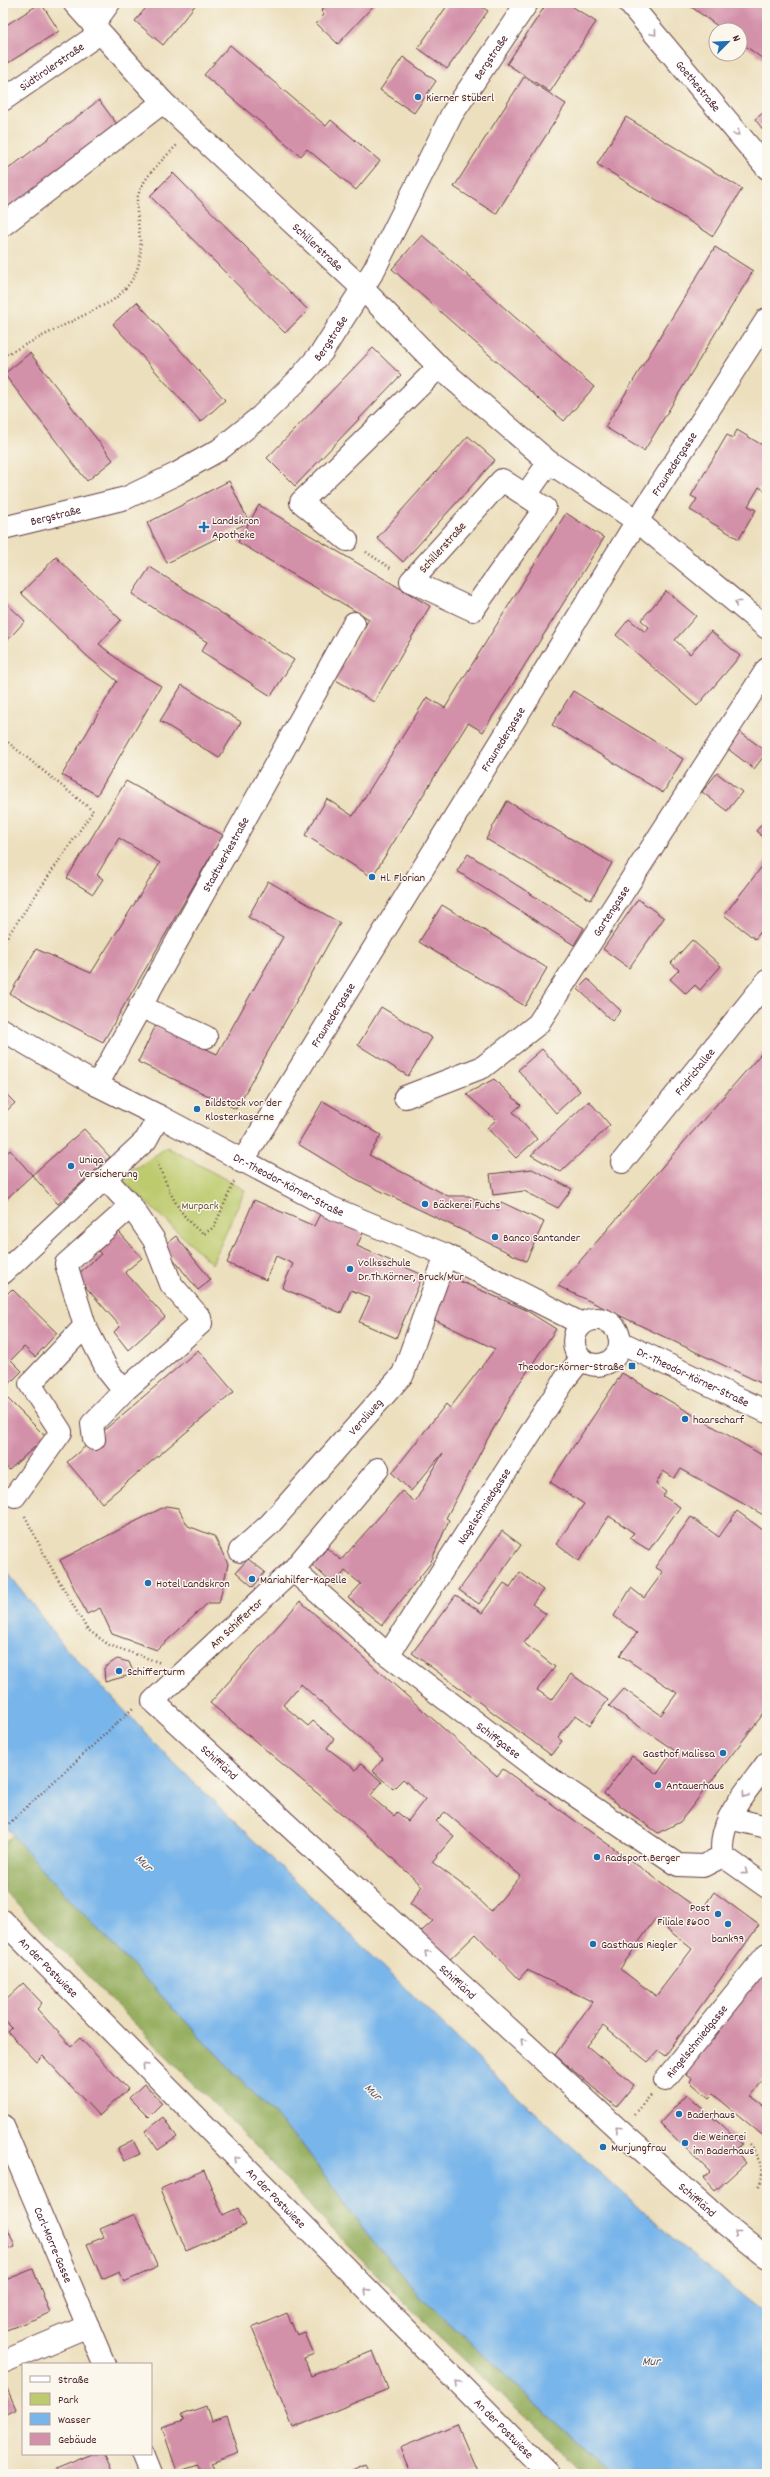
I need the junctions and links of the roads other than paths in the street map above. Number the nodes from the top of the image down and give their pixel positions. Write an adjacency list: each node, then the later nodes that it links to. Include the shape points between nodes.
1 (74, 3): 5 (street, Schillerstraße)
2 (109, 3): 5 (street, Südtirolerstraße)
3 (527, 3): 10 (street, Bergstraße, via 452,114 374,270)
4 (629, 3): 8 (street, Goethestraße, one-way to 8)
5 (97, 29): 6 (street, Südtirolerstraße); 7 (street, Schillerstraße)
6 (3, 100)
7 (163, 102): 9 (street); 10 (street, Schillerstraße)
8 (767, 168)
9 (3, 225)
10 (362, 288): 12 (street, Schillerstraße); 16 (street, Bergstraße, via 322,352 296,382 261,416 219,450 126,498)
11 (767, 319): 15 (street, Fraunedergasse)
12 (439, 367): 13 (street, Schillerstraße); 17 (street, via 301,502)
13 (549, 462): 14 (street); 15 (street, Schillerstraße)
14 (526, 495): 14 (street, Schillerstraße, via 545,508 474,610 411,581 502,480)
15 (637, 521): 19 (street, Schillerstraße, one-way to 15); 28 (street, Fraunedergasse)
16 (3, 528)
17 (348, 540)
18 (354, 623): 22 (street, Stadtwerkestraße)
19 (767, 628)
20 (767, 669): 26 (street, Gartengasse, via 538,1024 483,1067)
21 (767, 981): 29 (street, Fridrichallee)
22 (140, 1006): 24 (street); 25 (street, Stadtwerkestraße)
23 (3, 1030): 25 (street, Dr.-Theodor-Körner-Straße)
24 (206, 1037)
25 (97, 1085): 27 (street, Dr.-Theodor-Körner-Straße)
26 (405, 1097)
27 (159, 1116): 28 (street, Dr.-Theodor-Körner-Straße); 30 (street, via 146,1140)
28 (242, 1162): 32 (street, Dr.-Theodor-Körner-Straße, via 332,1208)
29 (622, 1162)
30 (105, 1178): 31 (street); 33 (street)
31 (131, 1206): 35 (street, via 66,1264); 38 (street, via 154,1240 171,1284 200,1318 201,1323)
32 (446, 1255): 34 (street, Dr.-Theodor-Körner-Straße); 43 (street, Veroliweg, via 403,1374 270,1524)
33 (3, 1273)
34 (582, 1324): 36 (street, via 592,1320 607,1321 617,1331); 37 (street, via 574,1341)
35 (86, 1326): 38 (street, via 108,1371); 42 (street, via 30,1384 61,1432)
36 (620, 1342): 37 (street, via 618,1352 606,1363 591,1364); 39 (street, Dr.-Theodor-Körner-Straße)
37 (581, 1359): 45 (street, Nagelschmiedgasse, via 566,1378)
38 (124, 1391): 40 (street, via 92,1424)
39 (767, 1412)
40 (94, 1439)
41 (378, 1469): 44 (street, Am Schiffertor)
42 (15, 1496)
43 (240, 1551)
44 (293, 1570): 45 (street, Schiffgasse); 46 (street, Am Schiffertor, via 184,1672)
45 (388, 1655): 50 (street, Schiffgasse, via 542,1773 678,1865 703,1866)
46 (145, 1703): 56 (street, Schiffländ, one-way to 46, via 619,2130)
47 (767, 1763): 48 (street, one-way to 48)
48 (729, 1818): 49 (street); 50 (street, via 720,1842)
49 (767, 1827)
50 (724, 1856): 51 (street, one-way to 51)
51 (767, 1887)
52 (3, 1921): 61 (street, An der Postwiese, one-way to 52)
53 (767, 1954): 54 (street, Ringelschmiedgasse)
54 (665, 2080)
55 (3, 2126): 57 (street, Carl-Morre-Gasse)
56 (767, 2258)
57 (88, 2326): 58 (street); 59 (street, Carl-Morre-Gasse)
58 (3, 2362)
59 (104, 2363)
60 (142, 2455): 62 (street)
61 (544, 2473)
62 (150, 2474)

